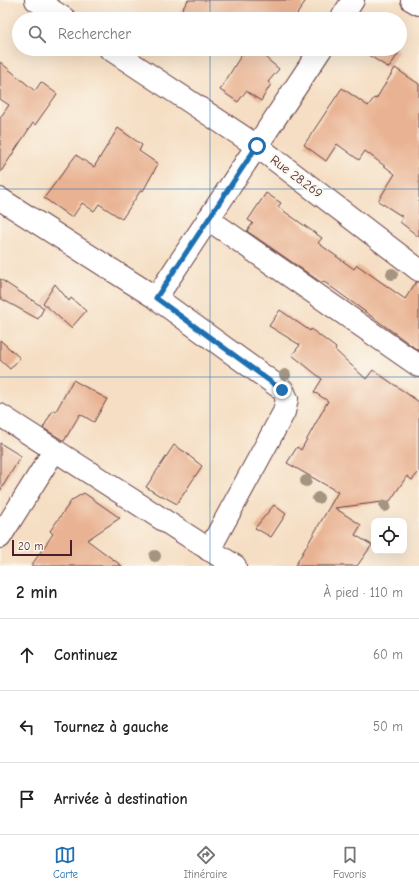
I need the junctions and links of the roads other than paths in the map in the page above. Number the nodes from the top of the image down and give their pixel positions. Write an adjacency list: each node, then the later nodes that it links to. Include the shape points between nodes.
1 (36, 0): 5 (street)
2 (354, 0): 6 (street)
3 (412, 0): 4 (street)
4 (419, 4)
5 (54, 12)
6 (346, 12)
7 (121, 56): 9 (street, Rue 28.269)
8 (316, 56): 9 (street)
9 (257, 146): 11 (street); 12 (street, Rue 28.269)
10 (0, 199): 13 (street)
11 (208, 219): 13 (street); 14 (street)
12 (419, 270)
13 (156, 298): 18 (street, via 282,390 286,399 284,412)
14 (419, 366)
15 (0, 416): 16 (street)
16 (54, 451): 17 (street); 18 (street)
17 (0, 536)
18 (209, 550): 19 (street)
19 (235, 566)

